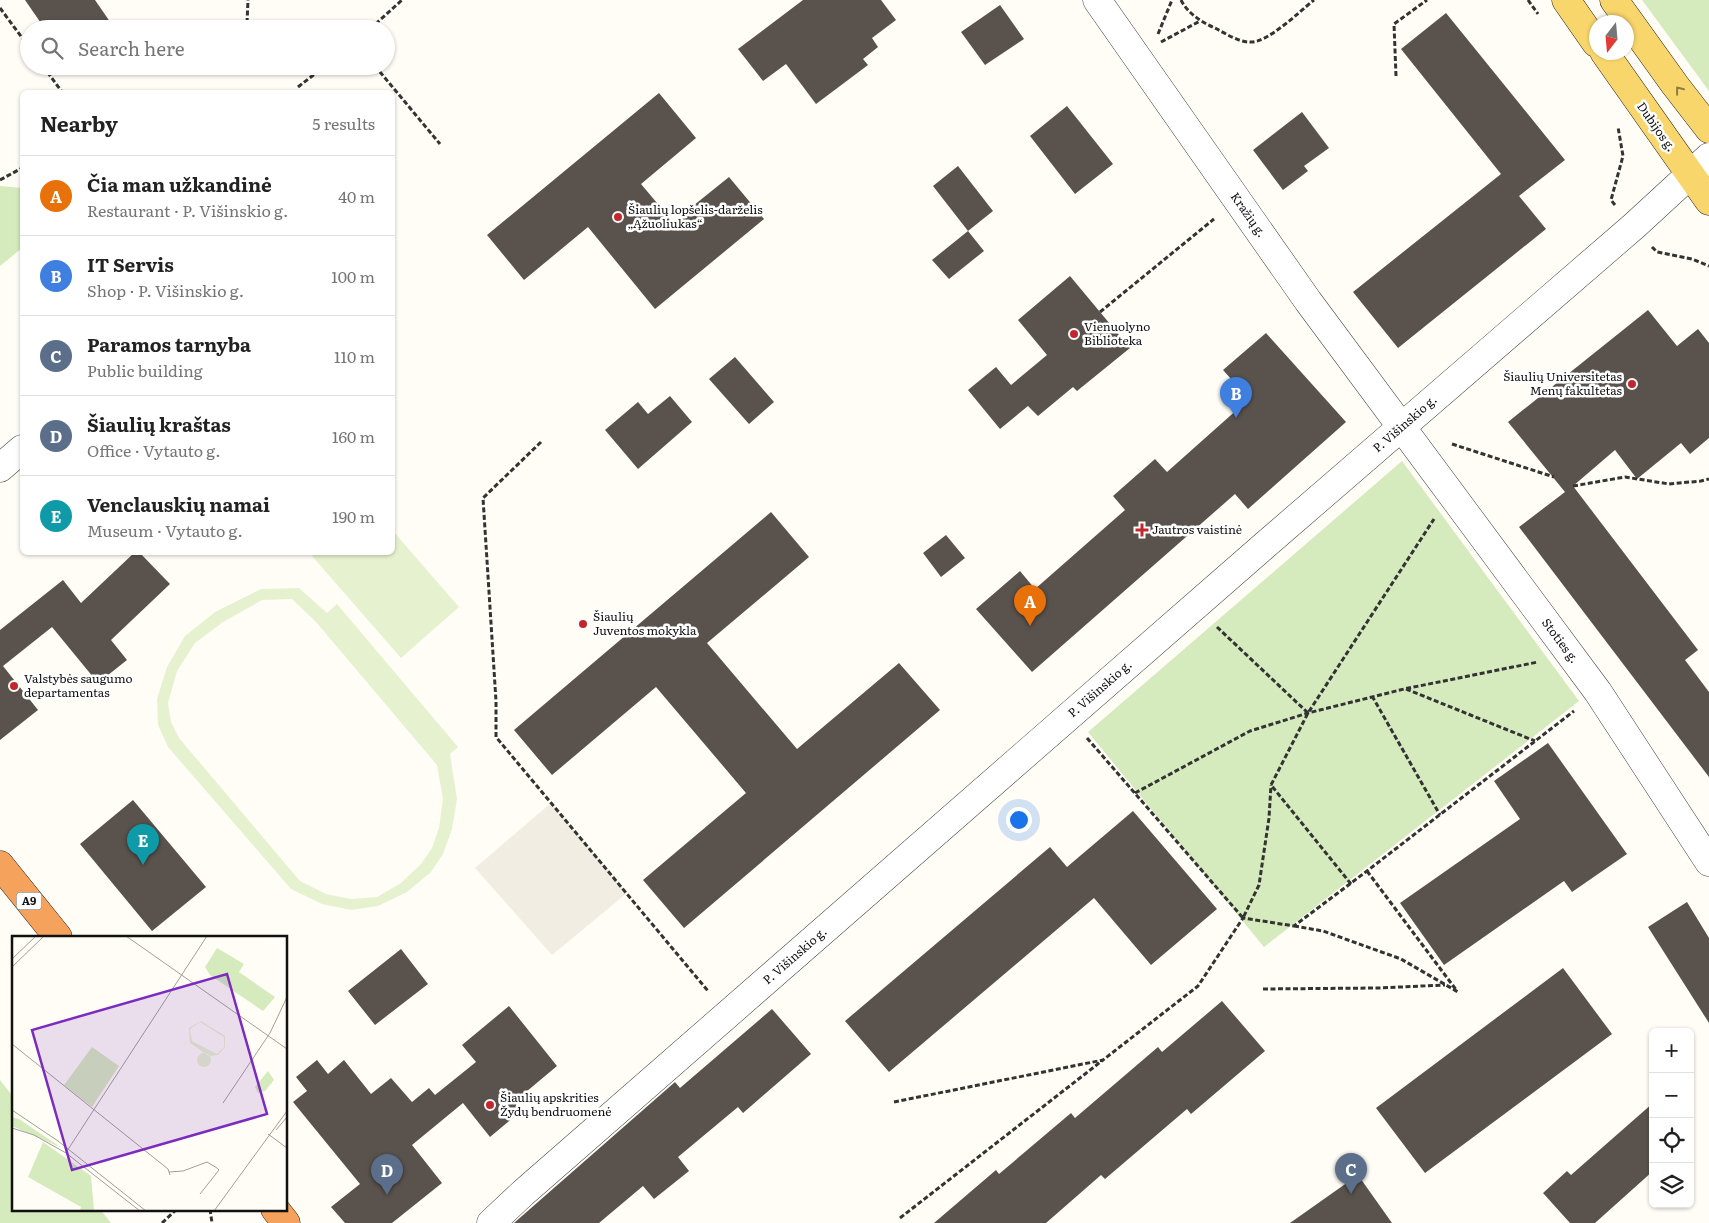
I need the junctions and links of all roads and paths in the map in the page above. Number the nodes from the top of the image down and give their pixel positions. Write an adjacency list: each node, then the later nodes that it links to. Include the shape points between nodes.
1 (248, 0): 13 (path)
2 (402, 0): 14 (path)
3 (1097, 0): 18 (street, Kražių g.)
4 (1172, 0): 18 (path)
5 (1181, 0): 15 (path)
6 (1314, 0): 15 (path, via 1271,35 1250,43)
7 (1427, 0): 23 (path, via 1394,24)
8 (1528, 0): 12 (path)
9 (1566, 0): 16 (main road)
10 (1614, 0): 29 (main road, one-way to 10)
11 (0, 8): 17 (path)
12 (1540, 16)
13 (248, 20)
14 (380, 20)
15 (1200, 21): 18 (path)
16 (1589, 33)
17 (20, 35)
18 (1144, 51): 34 (street, Kražių g.)
19 (1611, 60): 31 (main road, Dubijos g.)
20 (50, 75): 25 (path)
21 (313, 75): 24 (path)
22 (382, 75): 26 (path)
23 (1396, 76)
24 (298, 87)
25 (61, 90)
26 (395, 90)
27 (395, 90): 30 (path)
28 (1613, 119): 36 (path, via 1619,127 1623,156 1612,200)
29 (1709, 129)
30 (440, 144)
31 (1699, 166): 35 (main road, Dubijos g.); 36 (street, P. Višinskio g.)
32 (20, 169): 33 (path)
33 (0, 180)
34 (1237, 200): 38 (path); 39 (street, Kražių g.)
35 (1709, 201)
36 (1634, 226): 37 (path, via 1657,252); 39 (street, P. Višinskio g.)
37 (1709, 266)
38 (1100, 312)
39 (1401, 427): 47 (street, Stoties g.); 48 (street, P. Višinskio g.)
40 (540, 442): 68 (path, via 483,498 496,737)
41 (1446, 442): 44 (path)
42 (20, 451): 43 (street)
43 (0, 468)
44 (1554, 477)
45 (1709, 479): 46 (path, via 1669,484 1625,477)
46 (1572, 486)
47 (1450, 493): 49 (street, Stoties g.); 53 (path)
48 (1196, 606): 53 (path); 54 (street, P. Višinskio g.)
49 (1571, 656): 50 (path); 51 (street, Stoties g.)
50 (1404, 689): 52 (path); 55 (path)
51 (1598, 692): 55 (path); 59 (street, Stoties g.)
52 (1372, 696): 53 (path); 58 (path)
53 (1308, 713): 56 (path); 57 (path, via 1250,732)
54 (1068, 716): 57 (path); 68 (street, P. Višinskio g.)
55 (1535, 741): 58 (path)
56 (1271, 785): 62 (path); 63 (path, via 1259,884)
57 (1135, 793): 63 (path)
58 (1440, 815): 61 (path)
59 (1709, 862)
60 (0, 865): 65 (highway, A9)
61 (1367, 872): 62 (path); 66 (path, via 1458,992)
62 (1351, 884): 64 (path)
63 (1243, 918): 64 (path); 69 (path, via 1198,986)
64 (1294, 926): 66 (path, via 1323,931 1401,959)
65 (57, 936)
66 (1445, 985): 67 (path)
67 (1263, 989)
68 (728, 1014): 78 (street, P. Višinskio g.)
69 (1103, 1060): 70 (path); 74 (path)
70 (894, 1102)
71 (176, 1210): 75 (path)
72 (210, 1210): 76 (path)
73 (276, 1210): 77 (highway)
74 (900, 1218)
75 (162, 1223)
76 (212, 1223)
77 (286, 1223)
78 (491, 1223)

